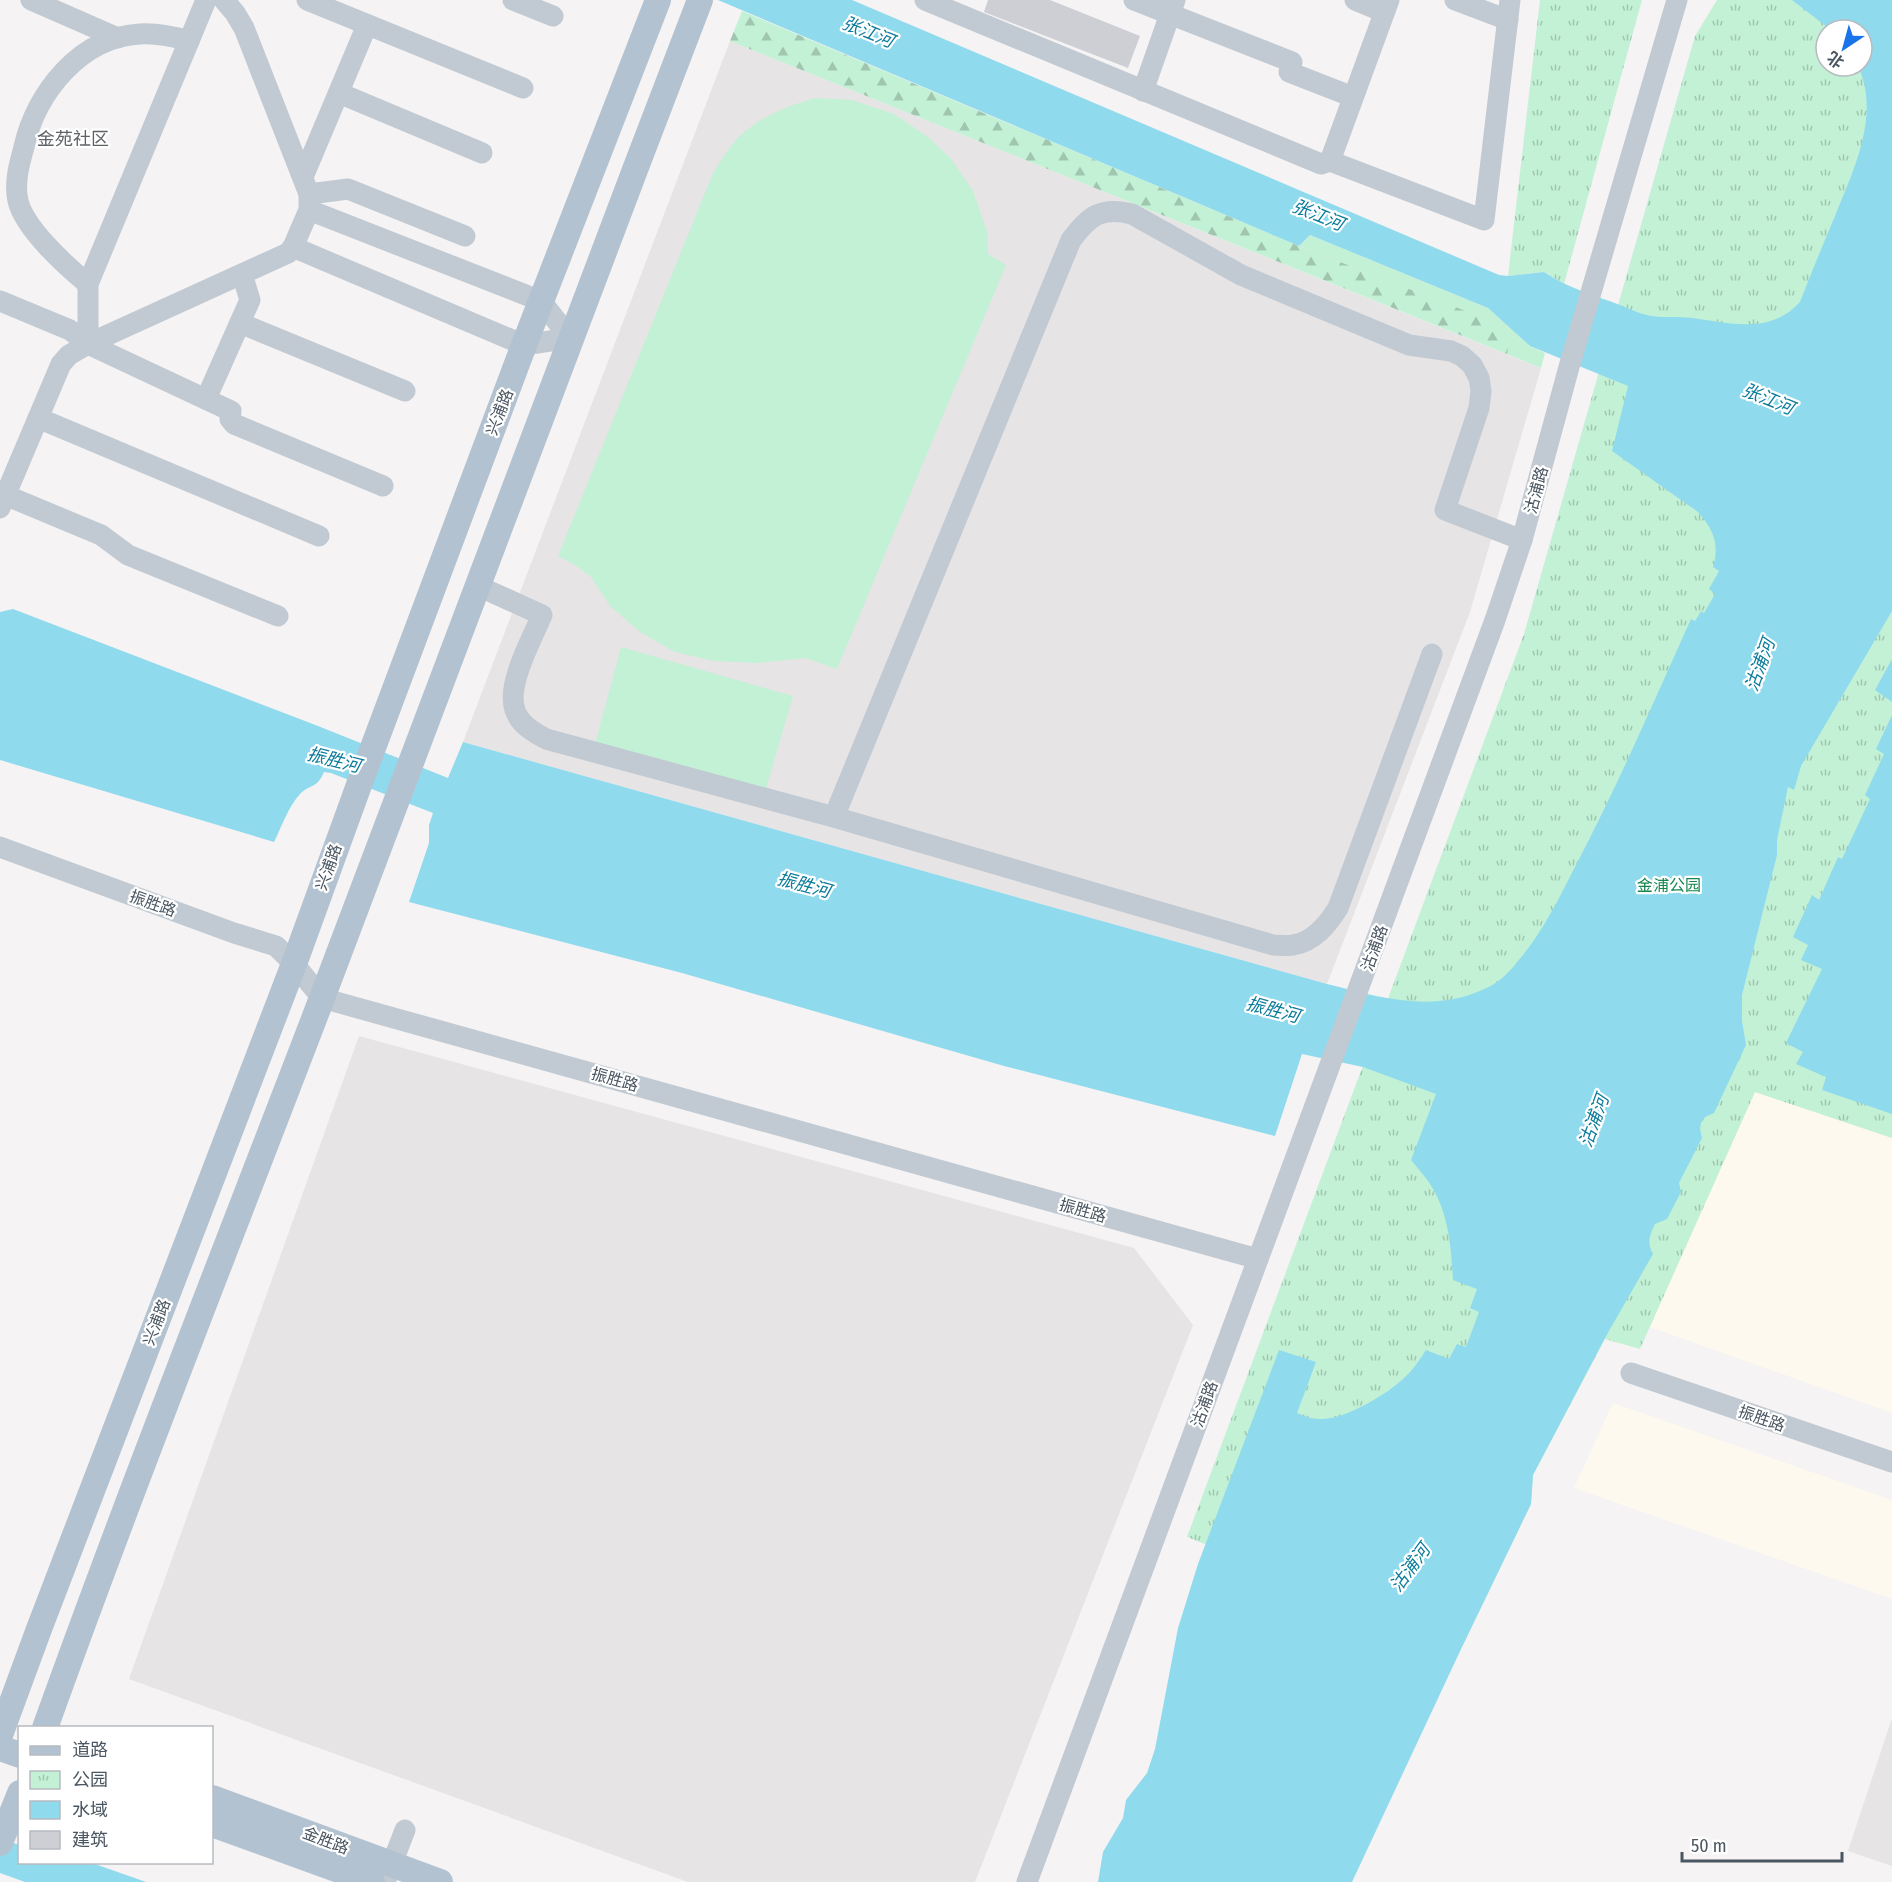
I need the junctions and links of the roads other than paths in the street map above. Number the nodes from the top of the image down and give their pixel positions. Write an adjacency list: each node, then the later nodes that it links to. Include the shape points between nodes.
1 (31, 0): 19 (street)
2 (206, 0): 20 (street)
3 (224, 0): 27 (street, via 244,28)
4 (307, 0): 18 (street)
5 (513, 0): 17 (street)
6 (658, 0): 34 (main road, 兴浦路)
7 (700, 0): 36 (main road)
8 (925, 0): 13 (street)
9 (1134, 0): 15 (street)
10 (1355, 0): 14 (street)
11 (1455, 0): 16 (street)
12 (1677, 0): 45 (street, 沽浦路)
13 (952, 5): 22 (street)
14 (1387, 6): 24 (street)
15 (1172, 7): 22 (street); 24 (street, via 1292,63 1289,72)
16 (1509, 10): 26 (street, via 1484,220)
17 (553, 16)
18 (368, 25): 21 (street); 23 (street)
19 (118, 38): 20 (street, via 166,35); 28 (street, via 88,50 63,71 42,99 28,128)
20 (189, 41): 32 (street)
21 (523, 88)
22 (1143, 92): 26 (street, via 1321,164)
23 (339, 93): 25 (street); 27 (street)
24 (1353, 97): 26 (street)
25 (482, 153)
26 (1330, 161)
27 (307, 194): 29 (street, via 348,189); 30 (street); 34 (street)
28 (9, 202): 32 (street, via 66,266)
29 (465, 236)
30 (293, 247): 31 (street); 38 (street)
31 (242, 274): 35 (street, via 250,300); 37 (street)
32 (88, 284): 37 (street)
33 (0, 301): 37 (street, via 70,330)
34 (541, 301): 36 (street); 38 (main road, 兴浦路)
35 (240, 323): 39 (street); 40 (street)
36 (570, 338): 38 (street); 46 (main road)
37 (88, 344): 40 (street); 41 (street, via 61,364)
38 (524, 345): 51 (main road, 兴浦路)
39 (405, 391)
40 (206, 399): 42 (street, via 231,411 234,424)
41 (38, 418): 43 (street); 44 (street)
42 (383, 486)
43 (3, 501): 47 (street, via 101,535 128,555)
44 (319, 536)
45 (1522, 540): 49 (street, via 1445,510 1479,408 1481,391 1472,365 1462,356 1409,345 1241,275 1132,214 1102,211 1084,222 1071,240); 53 (street, 沽浦路, via 1496,620)
46 (478, 586): 49 (street, via 542,615 513,693 515,711 528,729 546,739); 52 (main road)
47 (278, 616)
48 (1432, 654): 49 (street, via 1338,908 1326,926 1294,945 1273,945)
49 (834, 817)
50 (0, 847): 51 (street, 振胜路, via 276,946)
51 (294, 964): 52 (street, 振胜路); 56 (main road, 兴浦路, via 39,1629)
52 (322, 998): 53 (street, 振胜路); 57 (main road, via 150,1441)
53 (1258, 1259): 68 (street, 沽浦路)
54 (1631, 1373): 55 (street, 振胜路)
55 (1892, 1462)
56 (8, 1725)
57 (46, 1726)
58 (0, 1748): 59 (main road)
59 (18, 1754)
60 (18, 1798): 64 (main road)
61 (213, 1798): 65 (main road, 金胜路)
62 (213, 1824): 66 (main road, 金胜路)
63 (405, 1830): 65 (street)
64 (1, 1840)
65 (389, 1874): 67 (main road, 金胜路)
66 (372, 1882)
67 (440, 1882)
68 (1027, 1882)

